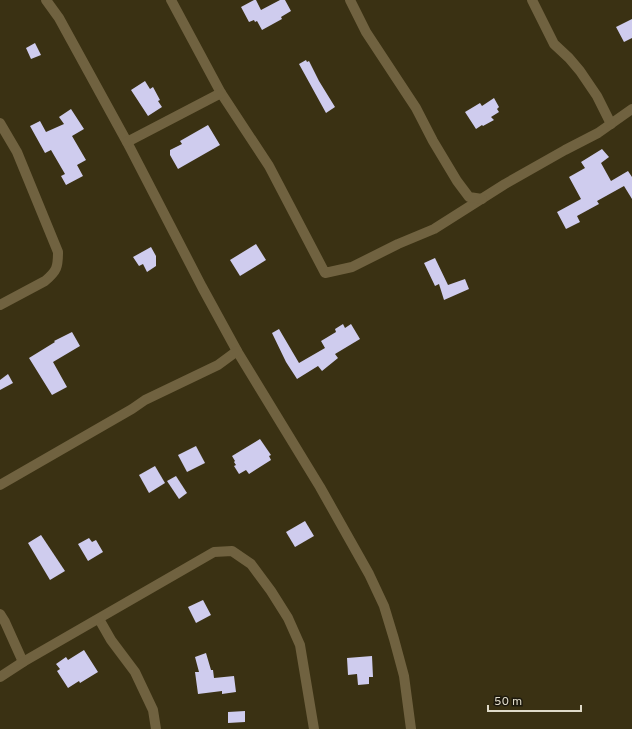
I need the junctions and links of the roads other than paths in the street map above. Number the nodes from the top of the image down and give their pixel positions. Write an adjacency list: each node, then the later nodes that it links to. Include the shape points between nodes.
1 (46, 0): 9 (street, via 59,18)
2 (171, 0): 5 (street)
3 (350, 0): 10 (street, via 366,32 416,108 457,181 469,197)
4 (532, 0): 8 (street, via 554,44 580,72 597,96)
5 (220, 92): 9 (street); 10 (street, via 269,166 325,273 352,268 434,229)
6 (632, 109): 8 (street)
7 (0, 123): 11 (street, via 17,152 58,252 58,263 52,275)
8 (611, 124): 10 (street)
9 (127, 142): 12 (street)
10 (482, 199)
11 (0, 305)
12 (237, 351): 13 (street, via 218,365 145,400); 20 (street, via 320,487 384,606 404,676)
13 (0, 485)
14 (0, 614): 16 (street)
15 (99, 618): 16 (street); 18 (street, via 111,640 135,672 153,710); 19 (street, via 214,552 232,551 251,564 288,618 300,645)
16 (23, 662): 17 (street)
17 (0, 677)
18 (156, 729)
19 (314, 729)
20 (411, 729)

